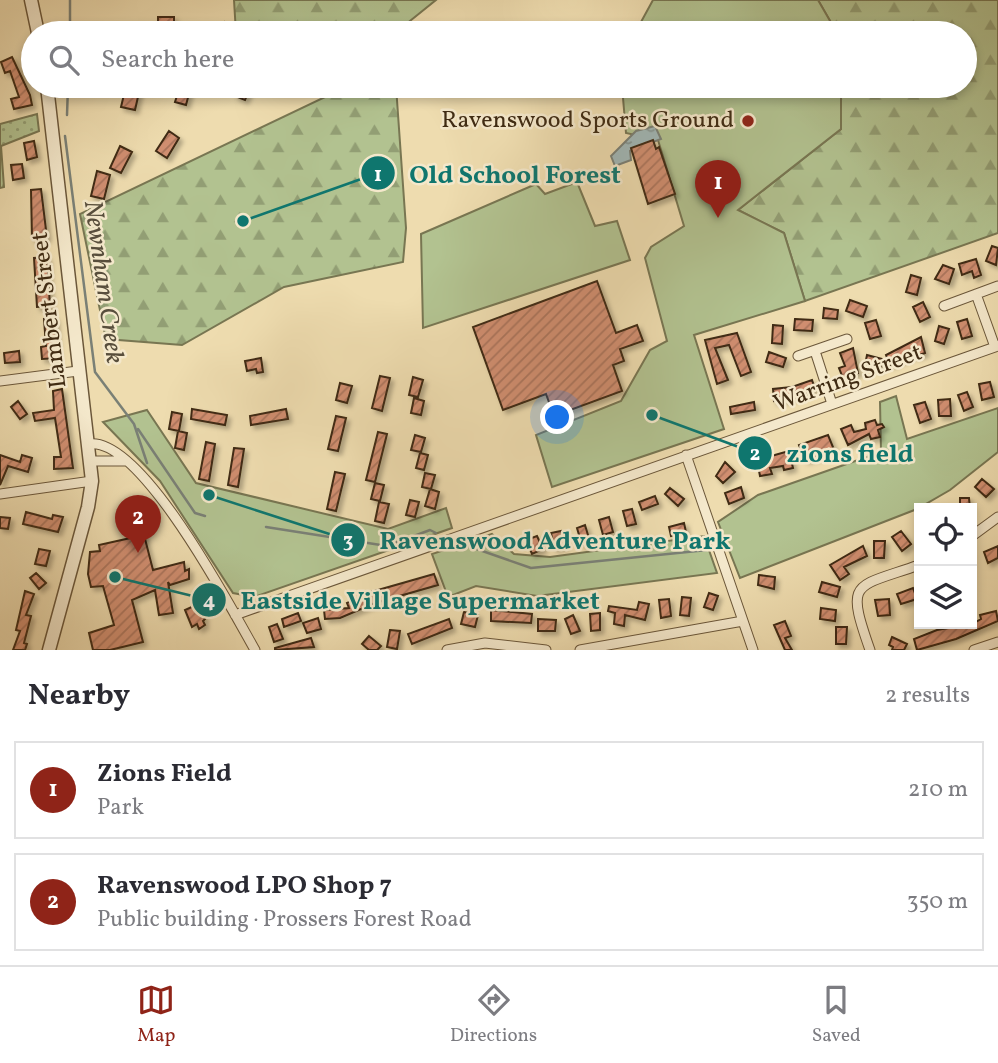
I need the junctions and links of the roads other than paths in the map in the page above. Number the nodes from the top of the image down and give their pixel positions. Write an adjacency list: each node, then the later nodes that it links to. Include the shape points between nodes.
1 (32, 0): 2 (street)
2 (36, 21)
3 (48, 98): 11 (street, Lambert Street)
4 (998, 286): 5 (street)
5 (976, 294): 6 (street); 8 (street)
6 (944, 306)
7 (847, 339): 9 (street)
8 (997, 346): 13 (street, Warring Street)
9 (815, 351): 10 (street); 13 (street)
10 (798, 356)
11 (78, 371): 12 (street); 14 (street, Lambert Street)
12 (0, 381)
13 (832, 404): 15 (street, Warring Street)
14 (89, 444): 16 (street, Lambert Street); 17 (street, via 116,450)
15 (686, 455): 23 (street, Warring Street); 24 (street)
16 (91, 461): 17 (street); 18 (street, Lambert Street)
17 (124, 461): 23 (street, via 166,503)
18 (92, 481): 19 (street); 26 (street, Lambert Street)
19 (0, 494)
20 (998, 517): 21 (street)
21 (977, 532)
22 (916, 566): 32 (street, via 866,584 858,592 857,612)
23 (235, 615): 27 (street)
24 (743, 621): 30 (street); 31 (street)
25 (998, 642): 33 (street)
26 (49, 650)
27 (255, 650)
28 (447, 650): 29 (street, via 485,642)
29 (546, 650)
30 (580, 650)
31 (753, 650)
32 (870, 650)
33 (974, 650)

